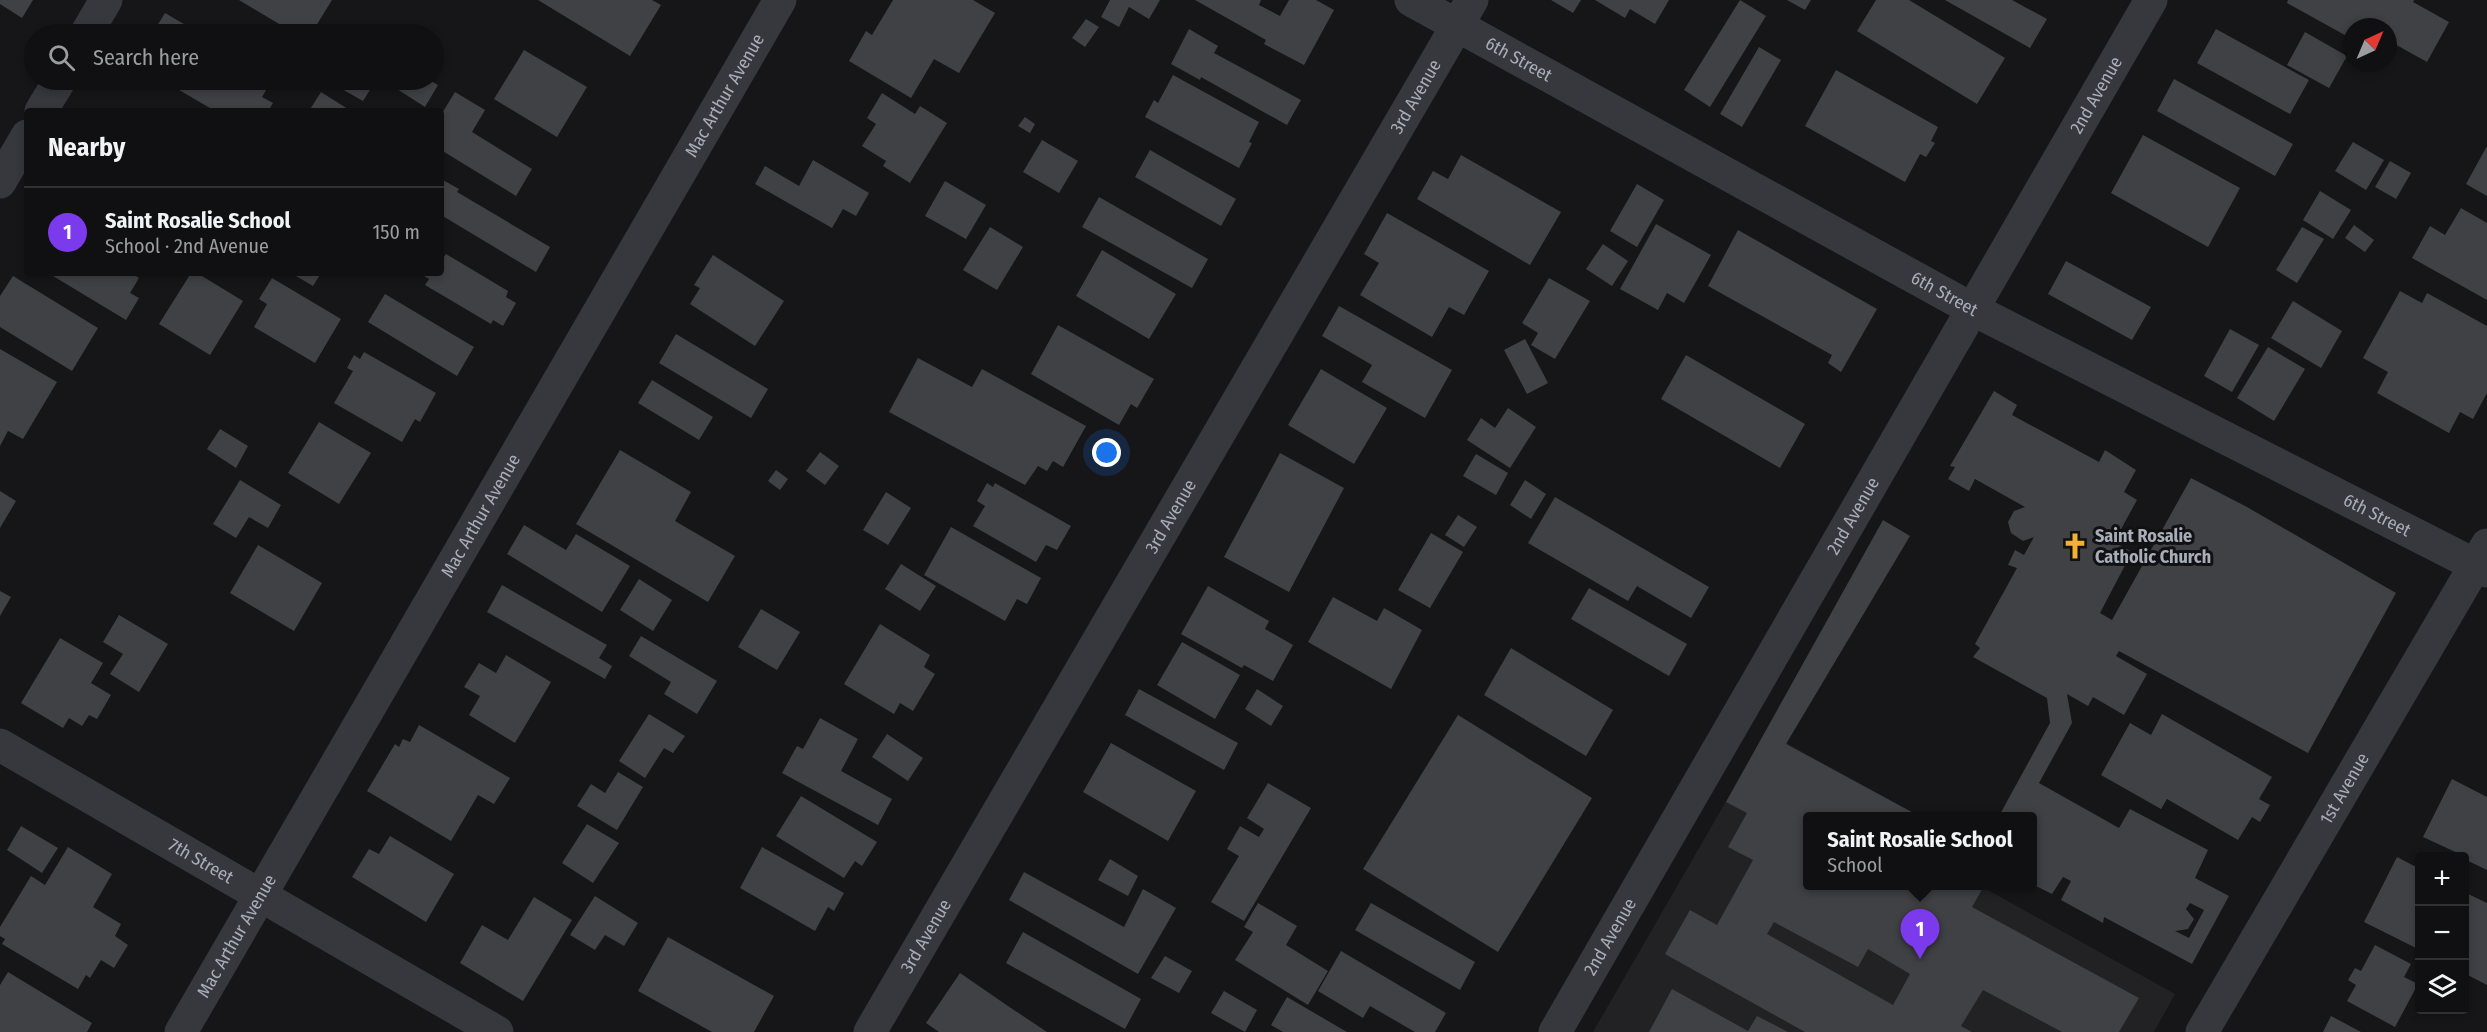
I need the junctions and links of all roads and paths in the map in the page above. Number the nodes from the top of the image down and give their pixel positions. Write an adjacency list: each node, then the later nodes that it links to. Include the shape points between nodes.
1 (106, 0): 6 (street)
2 (780, 0): 14 (street, Mac Arthur Avenue)
3 (1411, 0): 5 (street, 6th Street)
4 (2151, 0): 11 (street, 2nd Avenue)
5 (1464, 13): 11 (street, 6th Street); 17 (street, 3rd Avenue)
6 (92, 24)
7 (54, 90): 8 (street)
8 (43, 108)
9 (24, 140): 10 (street)
10 (0, 182)
11 (1972, 309): 12 (street, 6th Street); 18 (street, 2nd Avenue)
12 (2483, 560): 19 (street, 1st Avenue)
13 (0, 745): 14 (street, 7th Street)
14 (261, 895): 15 (street, Mac Arthur Avenue); 16 (street, 7th Street)
15 (181, 1032)
16 (497, 1032)
17 (870, 1032)
18 (1555, 1032)
19 (2202, 1032)

